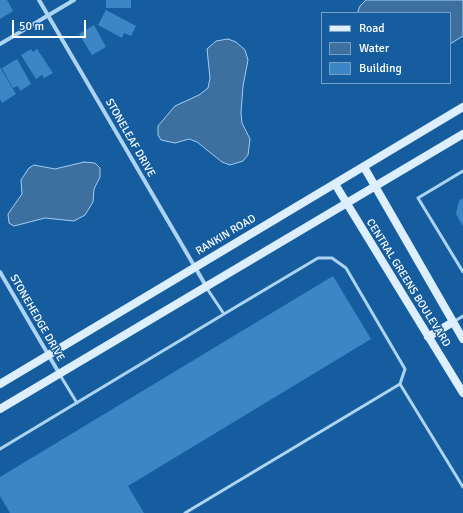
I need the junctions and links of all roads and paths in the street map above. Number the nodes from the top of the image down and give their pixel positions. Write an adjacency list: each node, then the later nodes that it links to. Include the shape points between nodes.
1 (39, 0): 3 (street, STONELEAF DRIVE)
2 (74, 0): 3 (street)
3 (48, 16): 4 (street); 12 (street, STONELEAF DRIVE)
4 (0, 44)
5 (463, 107): 7 (main road, RANKIN ROAD)
6 (463, 134): 10 (main road)
7 (364, 167): 9 (main road, RANKIN ROAD); 10 (main road, CENTRAL GREENS BOULEVARD)
8 (463, 171): 14 (lane, via 418,198)
9 (335, 184): 11 (main road, CENTRAL GREENS BOULEVARD); 12 (main road, RANKIN ROAD)
10 (376, 187): 11 (main road); 18 (main road, CENTRAL GREENS BOULEVARD)
11 (346, 203): 15 (main road); 19 (main road, CENTRAL GREENS BOULEVARD)
12 (195, 266): 15 (street, STONELEAF DRIVE); 21 (main road, RANKIN ROAD)
13 (0, 272): 21 (street, STONEHEDGE DRIVE)
14 (463, 272)
15 (206, 286): 16 (lane); 22 (main road)
16 (224, 314): 24 (lane, via 318,258 332,258 346,268 405,369); 26 (lane)
17 (463, 316): 18 (lane)
18 (453, 322): 19 (main road); 20 (main road, CENTRAL GREENS BOULEVARD)
19 (428, 337): 25 (main road, CENTRAL GREENS BOULEVARD)
20 (463, 339)
21 (48, 354): 22 (street, STONEHEDGE DRIVE); 23 (main road, RANKIN ROAD)
22 (59, 373): 26 (lane); 27 (main road)
23 (0, 384)
24 (400, 384): 29 (lane); 30 (lane)
25 (463, 393)
26 (77, 403): 28 (lane)
27 (0, 409)
28 (0, 449)
29 (463, 487)
30 (185, 513)

